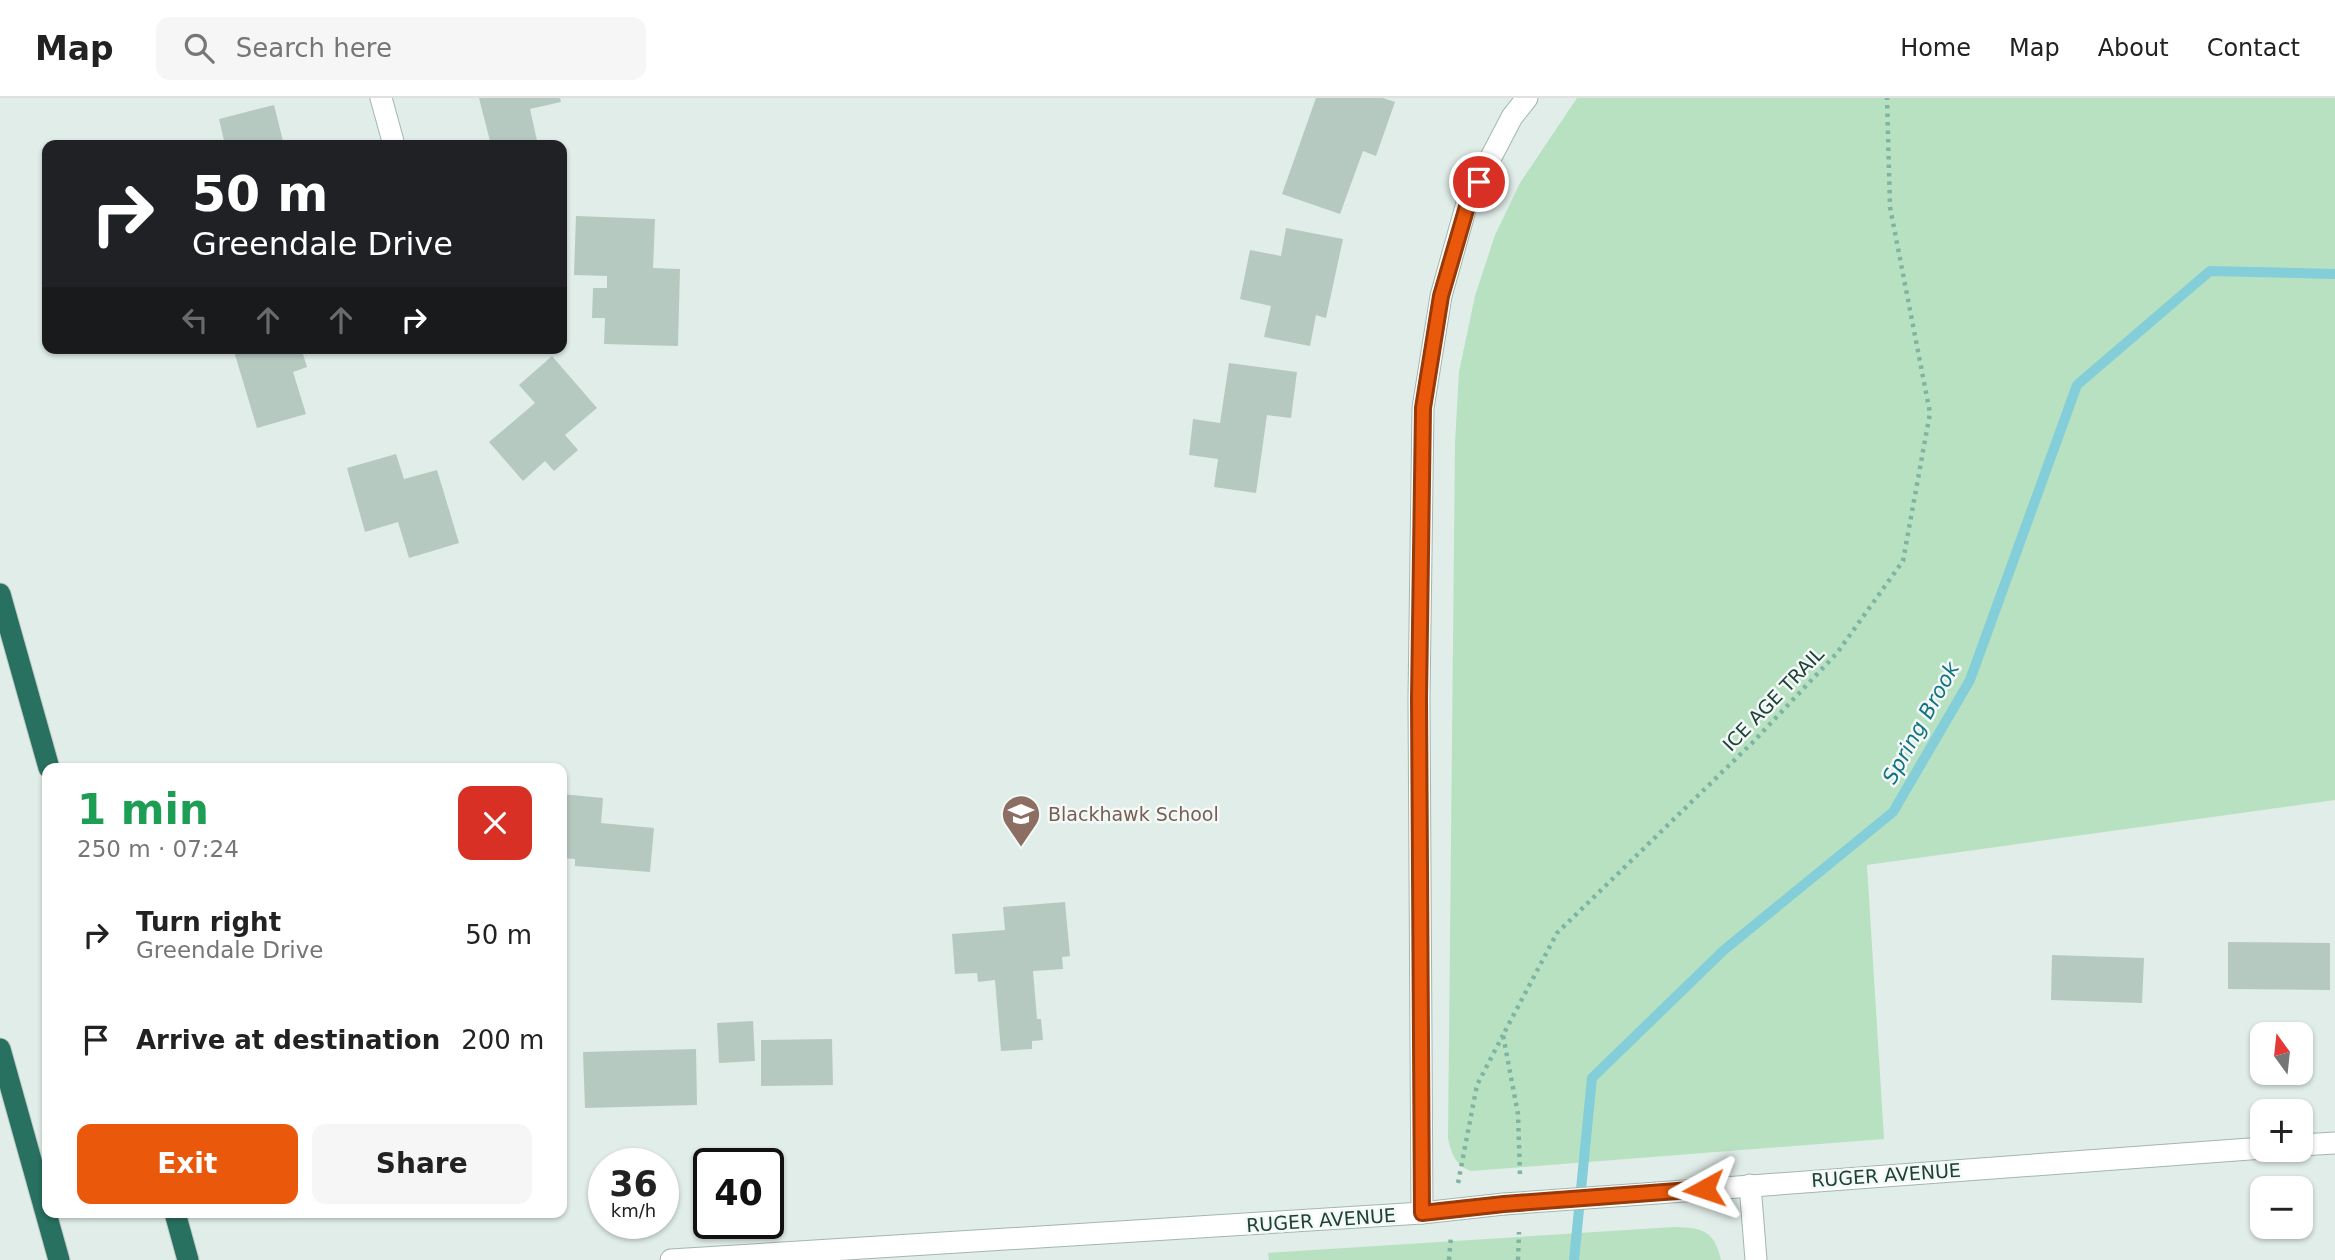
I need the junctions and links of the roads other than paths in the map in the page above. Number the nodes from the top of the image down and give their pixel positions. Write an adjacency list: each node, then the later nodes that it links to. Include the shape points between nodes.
1 (381, 98): 3 (street)
2 (1527, 98): 12 (street, via 1512,117 1468,203 1441,296 1423,408 1419,699)
3 (393, 140)
4 (0, 594): 5 (highway)
5 (48, 763)
6 (0, 1049): 11 (highway)
7 (2335, 1143): 8 (street)
8 (2313, 1144)
9 (2250, 1149): 10 (street, RUGER AVENUE)
10 (1751, 1185): 12 (street, RUGER AVENUE, bridge); 18 (street)
11 (42, 1198)
12 (1422, 1213): 17 (street, RUGER AVENUE)
13 (47, 1218): 15 (highway)
14 (176, 1218): 16 (highway)
15 (59, 1260)
16 (188, 1260)
17 (671, 1260)
18 (1756, 1260)

